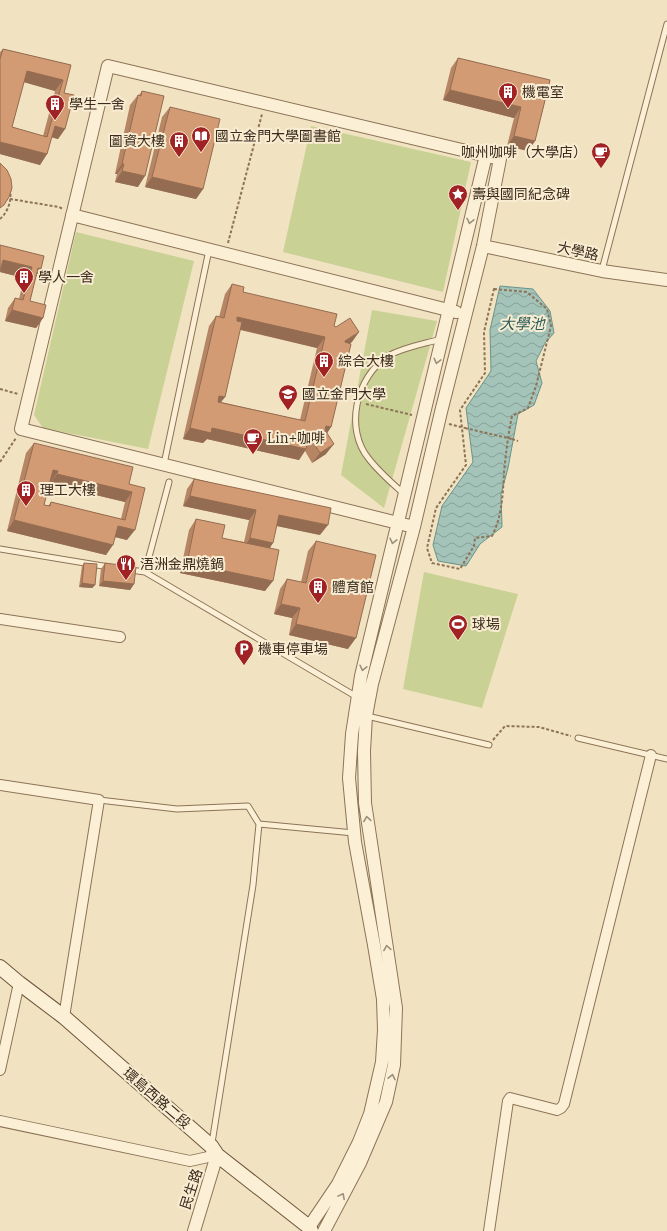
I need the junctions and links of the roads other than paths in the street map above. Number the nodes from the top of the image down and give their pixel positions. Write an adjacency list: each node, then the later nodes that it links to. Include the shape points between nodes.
1 (667, 24): 6 (lane)
2 (486, 155): 3 (street, via 108,66); 4 (street, via 500,158); 8 (street, one-way to 8)
3 (72, 215): 5 (street); 11 (street, via 22,429)
4 (483, 246): 6 (street, 大學路); 9 (street)
5 (209, 250): 8 (street); 11 (lane)
6 (602, 271): 7 (street, 大學路)
7 (667, 280)
8 (449, 310): 9 (street); 10 (street)
9 (465, 314): 15 (street)
10 (442, 339): 13 (street, one-way to 13); 13 (lane, via 388,356 370,373 358,395 355,417 358,438 368,458)
11 (164, 465): 14 (street)
12 (169, 482): 19 (lane)
13 (405, 494): 14 (street)
14 (398, 522): 15 (street); 22 (street, one-way to 22)
15 (414, 526): 23 (street, via 372,684)
16 (0, 549): 17 (lane)
17 (115, 568)
18 (122, 569): 19 (lane)
19 (145, 572): 22 (lane)
20 (0, 619): 21 (street)
21 (120, 637)
22 (357, 697): 31 (street, via 349,778)
23 (366, 716): 25 (lane); 40 (street, one-way to 23, via 360,1163 386,1102 394,1065 396,1008 365,803)
24 (578, 738): 26 (lane)
25 (489, 745)
26 (651, 755): 27 (lane); 41 (street, via 564,1104 557,1110 510,1098 508,1101)
27 (667, 759)
28 (0, 785): 29 (street)
29 (99, 800): 30 (lane, via 177,809 248,806); 34 (street)
30 (259, 824): 31 (lane); 37 (lane, via 253,885)
31 (354, 833): 38 (street, via 383,999 382,1062 370,1114 359,1142 338,1184)
32 (0, 967): 33 (main road, 環島西路二段)
33 (19, 983): 34 (main road, 環島西路二段); 35 (street)
34 (64, 1016): 37 (main road, 環島西路二段)
35 (0, 1070)
36 (0, 1121): 37 (street, via 190,1161)
37 (214, 1150): 38 (main road, 環島西路二段); 39 (street, 民生路)
38 (310, 1229)
39 (194, 1231)
40 (324, 1231)
41 (489, 1231)

